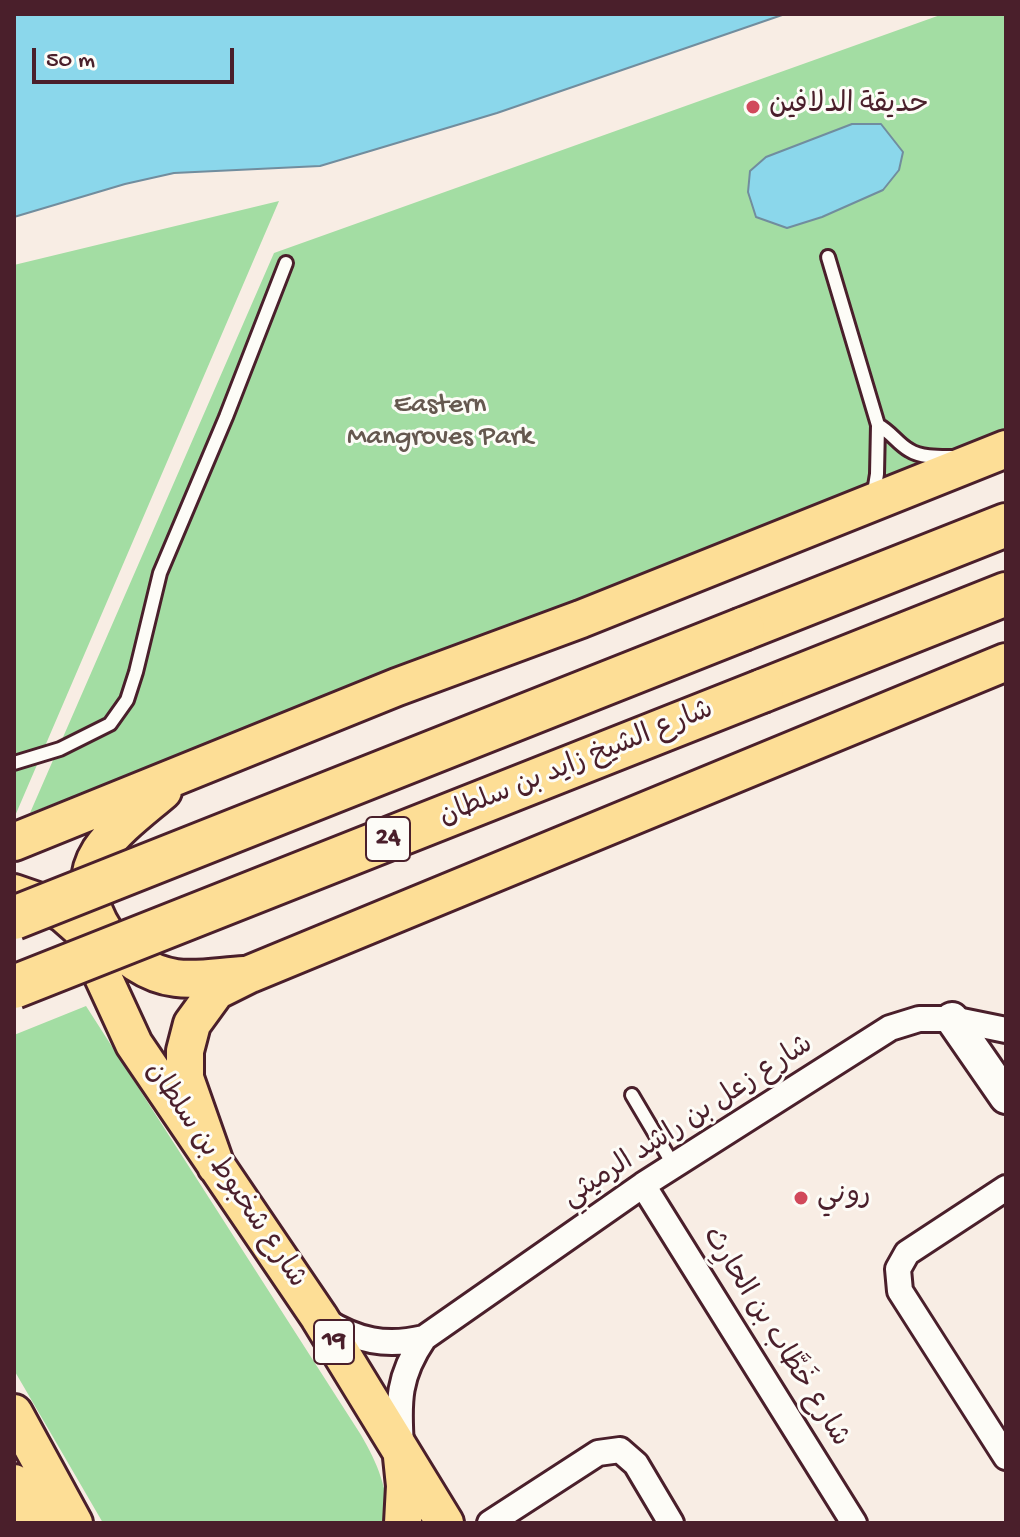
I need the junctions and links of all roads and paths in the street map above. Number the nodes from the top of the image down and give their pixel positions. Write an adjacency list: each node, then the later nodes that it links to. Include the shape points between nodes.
1 (828, 257): 3 (lane)
2 (286, 263): 9 (lane, via 160,573 127,700 110,724 60,749)
3 (878, 425): 4 (lane, via 910,451 934,456); 5 (lane)
4 (996, 454): 5 (main road)
5 (872, 501): 10 (main road)
6 (1006, 525): 13 (highway, 24, bridge)
7 (1006, 594): 15 (highway, شارع الشيخ زايد بن سلطان / 24, bridge)
8 (1006, 662): 14 (main road)
9 (14, 763)
10 (186, 772): 11 (main road); 14 (main road, via 101,850 92,869 92,911 116,945 154,972 176,979)
11 (14, 842)
12 (14, 893): 20 (main road, شارع شخبوط بن سلطان / 19, via 46,904 81,929 134,1044)
13 (14, 918)
14 (250, 974): 20 (main road, via 216,991 192,1024 187,1043 185,1078)
15 (14, 987)
16 (952, 1019): 17 (street, شارع زعل بن راشد الرميثي); 18 (street); 21 (street, شارع زعل بن راشد الرميثي, via 919,1019 890,1028)
17 (1006, 1030)
18 (1004, 1085)
19 (632, 1095): 21 (lane)
20 (216, 1166): 24 (main road, شارع شخبوط بن سلطان / 19)
21 (674, 1166): 22 (street, شارع زعل بن راشد الرميثي)
22 (643, 1185): 25 (street, شارع زعل بن راشد الرميثي); 36 (street, شارع خَطَّاب بن الحارِث)
23 (1006, 1188): 28 (street, via 907,1253 898,1269 900,1291)
24 (319, 1317): 25 (street, شارع زعل بن راشد الرميثي, via 344,1333 381,1342); 27 (main road, شارع شخبوط بن سلطان / 19)
25 (424, 1338): 27 (street, شارع زعل بن راشد الرميثي, via 400,1388)
26 (14, 1413): 31 (main road)
27 (401, 1452): 32 (main road); 33 (main road, شارع شخبوط بن سلطان / 19)
28 (1006, 1457)
29 (14, 1483): 30 (main road)
30 (38, 1523)
31 (74, 1523)
32 (403, 1523)
33 (445, 1523)
34 (490, 1523): 35 (street, via 598,1453 620,1450 636,1464)
35 (671, 1523)
36 (854, 1523)

